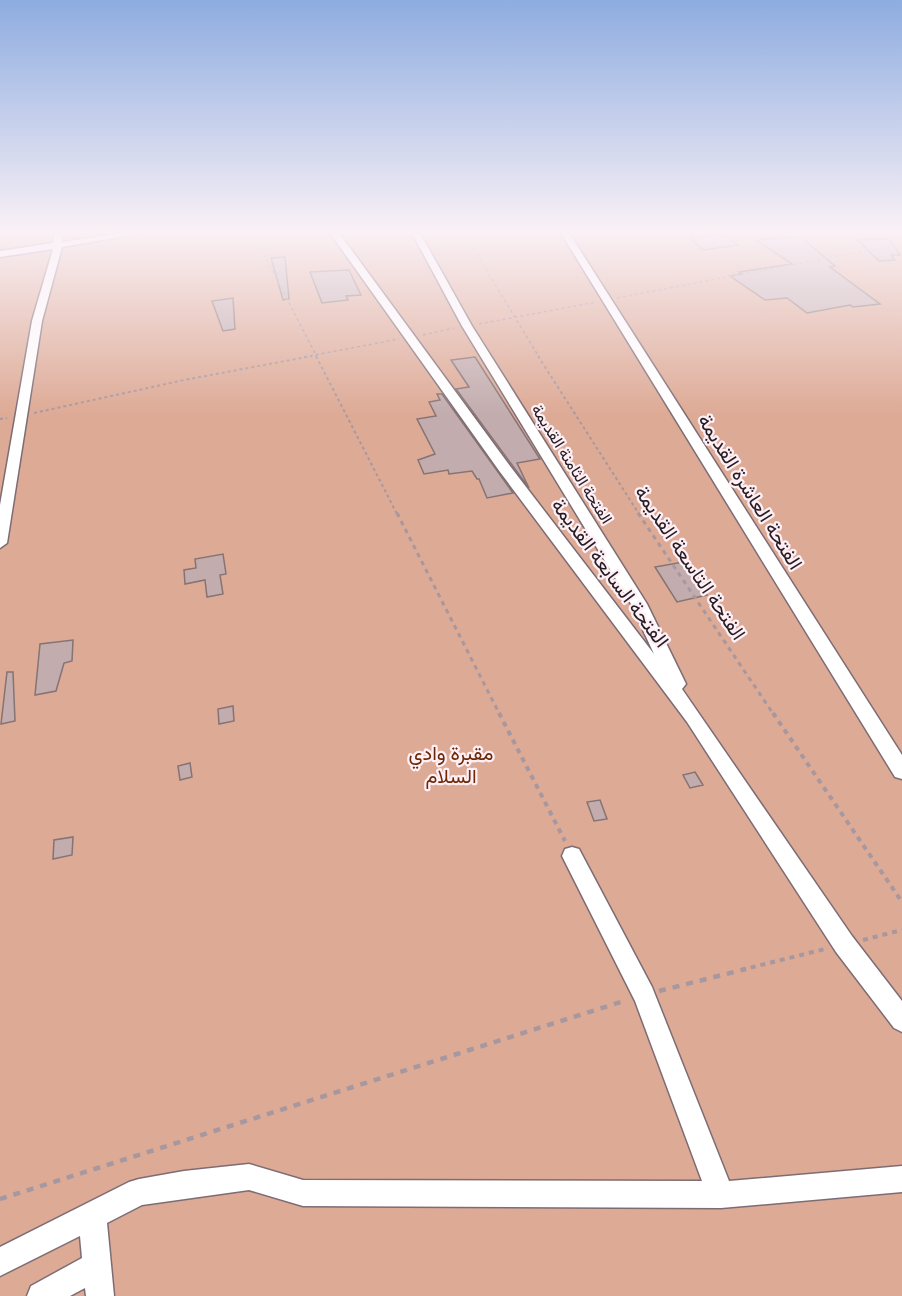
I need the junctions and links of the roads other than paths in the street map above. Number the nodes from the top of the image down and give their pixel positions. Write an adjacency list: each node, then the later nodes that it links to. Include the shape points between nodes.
1 (44, 293): 5 (street)
2 (378, 293): 6 (street, الفتحة السابعة القديمة, via 505,470)
3 (449, 293): 6 (street, الفتحة الثامنة القديمة, via 639,604)
4 (602, 293): 7 (street, الفتحة العاشرة القديمة)
5 (0, 543)
6 (693, 717): 9 (street, الفتحة السابعة القديمة, via 844,944)
7 (902, 771)
8 (572, 856): 11 (street, via 644,994)
9 (902, 1020)
10 (902, 1179): 11 (street)
11 (721, 1195): 12 (street, via 303,1193 249,1177 140,1192)
12 (92, 1214): 13 (street); 14 (street)
13 (0, 1262)
14 (97, 1266): 15 (street); 16 (street)
15 (41, 1296)
16 (100, 1296)

